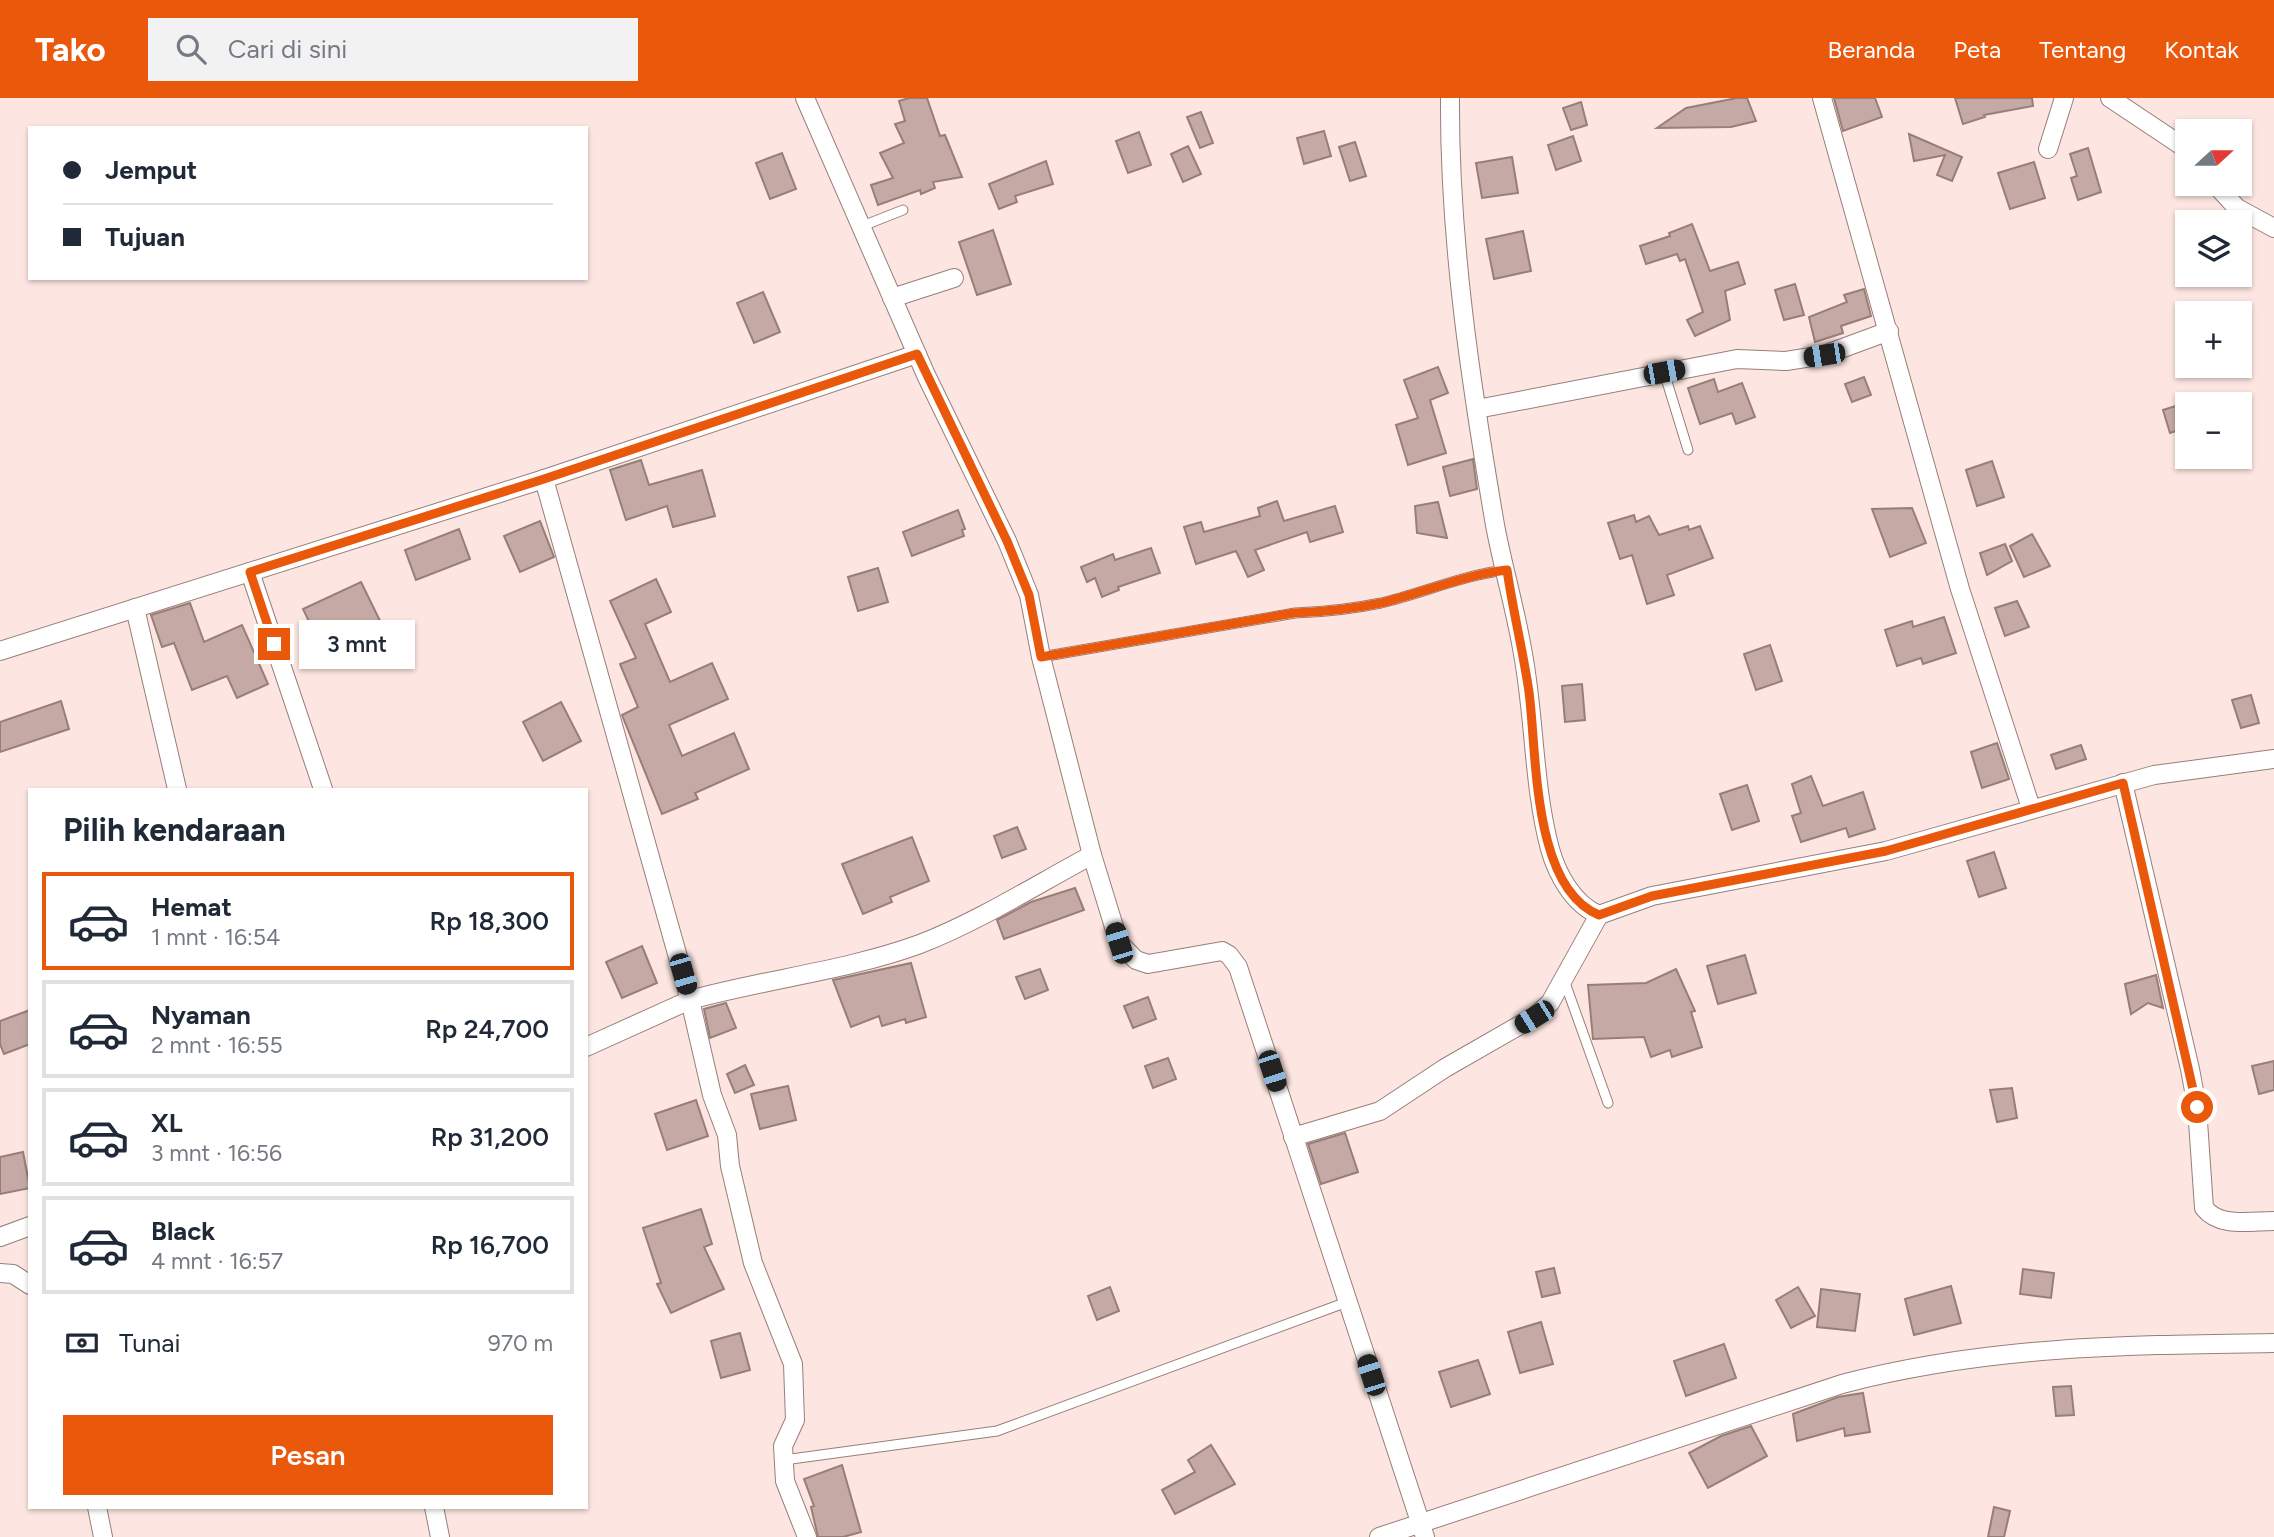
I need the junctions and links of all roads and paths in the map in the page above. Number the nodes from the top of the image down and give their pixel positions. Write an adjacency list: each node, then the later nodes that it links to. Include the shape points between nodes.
1 (805, 98): 10 (street)
2 (1450, 98): 17 (street, via 1461,288)
3 (1822, 98): 14 (street)
4 (2063, 98): 7 (street)
5 (2110, 98): 6 (street)
6 (2175, 141)
7 (2048, 149)
8 (2226, 196): 11 (street, via 2237,208)
9 (903, 210): 10 (lane)
10 (860, 227): 13 (street)
11 (2274, 228)
12 (954, 278): 13 (street)
13 (892, 298): 15 (street)
14 (1889, 331): 16 (street, via 1824,355 1786,361 1737,359); 29 (street, via 1960,589)
15 (917, 354): 19 (street); 24 (street, via 1029,595)
16 (1664, 372): 17 (street); 18 (lane)
17 (1478, 409): 20 (street, via 1496,529)
18 (1688, 450)
19 (544, 479): 21 (street); 33 (street)
20 (1507, 570): 24 (lane, via 1485,572 1380,603 1294,613); 31 (street, via 1550,850 1570,892)
21 (250, 572): 22 (street); 28 (street)
22 (135, 608): 23 (street); 27 (street)
23 (0, 651)
24 (1041, 657): 30 (street)
25 (2274, 759): 26 (street)
26 (2123, 783): 29 (street); 37 (street, via 2192,1081 2204,1208 2222,1221)
27 (177, 788)
28 (323, 788)
29 (2031, 808): 31 (street, via 1886,851 1652,896)
30 (1092, 855): 33 (street, via 921,943); 36 (street, via 1119,943 1136,960 1161,964 1214,951 1234,960)
31 (1599, 915): 32 (street)
32 (1564, 980): 35 (lane); 36 (street, via 1550,1003 1534,1017 1403,1098 1380,1111)
33 (690, 1000): 34 (street); 44 (street, via 712,1095 727,1135 752,1263 793,1364 795,1420 783,1446)
34 (588, 1046)
35 (1608, 1103)
36 (1293, 1138): 42 (street)
37 (2274, 1221)
38 (28, 1228): 39 (street)
39 (0, 1237)
40 (0, 1273): 41 (street, via 13,1274)
41 (28, 1285)
42 (1348, 1302): 44 (lane, via 997,1431); 47 (street)
43 (2274, 1343): 47 (street, via 2082,1346 1910,1366 1842,1384)
44 (784, 1460): 50 (street, via 785,1481)
45 (97, 1509): 48 (street)
46 (434, 1509): 49 (street)
47 (1422, 1529): 51 (street)
48 (103, 1537)
49 (440, 1537)
50 (807, 1537)
51 (1379, 1537)

